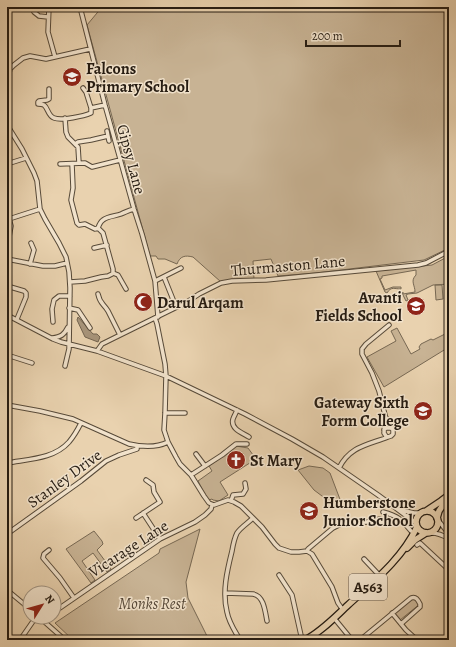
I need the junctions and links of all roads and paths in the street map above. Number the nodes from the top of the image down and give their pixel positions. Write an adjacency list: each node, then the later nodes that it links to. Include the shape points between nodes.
1 (48, 7): 4 (street)
2 (80, 7): 5 (street, Gipsy Lane)
3 (34, 12): 4 (street, via 39,16)
4 (48, 17): 6 (street, via 48,32)
5 (90, 48): 6 (street); 10 (street, Gipsy Lane)
6 (55, 57): 7 (street, via 23,58 10,69)
7 (7, 81)
8 (49, 89): 12 (street, via 49,99 39,101 38,104 45,106 52,117)
9 (90, 89): 11 (street, via 85,90)
10 (105, 105): 11 (street); 19 (street, Gipsy Lane)
11 (91, 108): 12 (street, via 91,113 84,116)
12 (65, 118): 17 (street, via 66,132)
13 (7, 125): 18 (street)
14 (107, 131): 15 (street)
15 (108, 136): 16 (street); 17 (street)
16 (110, 141)
17 (75, 144): 20 (street)
18 (26, 158): 21 (street); 24 (street, via 37,181)
19 (120, 160): 20 (street, via 92,167); 25 (street, Gipsy Lane)
20 (79, 163): 23 (street)
21 (7, 164)
22 (60, 164): 23 (street)
23 (72, 164): 26 (street, via 71,200 77,223)
24 (40, 209): 27 (street, via 9,217); 34 (street, via 66,256)
25 (134, 209): 26 (street, via 102,220); 39 (street, Gipsy Lane)
26 (98, 228): 30 (street, via 103,233)
27 (9, 231): 28 (street)
28 (7, 242)
29 (31, 243): 35 (street, via 34,250)
30 (107, 245): 31 (street); 37 (street)
31 (94, 248)
32 (449, 252): 48 (street, Thurmaston Lane, via 418,265 221,283)
33 (7, 259): 35 (street)
34 (67, 263): 35 (street, via 55,266); 40 (street)
35 (30, 264)
36 (181, 268): 38 (street)
37 (113, 273): 40 (street, via 85,281); 42 (street)
38 (164, 277): 39 (street); 48 (street)
39 (155, 281): 51 (street, Gipsy Lane)
40 (70, 282): 45 (street)
41 (7, 286): 52 (street, via 26,293)
42 (126, 289)
43 (98, 294): 57 (street)
44 (447, 294): 46 (street)
45 (70, 296): 49 (street); 53 (street, via 59,296 54,300)
46 (448, 300): 47 (street)
47 (448, 306)
48 (176, 307): 51 (street, Thurmaston Lane)
49 (69, 308): 55 (street); 56 (street, via 78,310)
50 (7, 314): 52 (street)
51 (157, 318): 57 (street, Thurmaston Lane); 64 (street, Gipsy Lane)
52 (17, 319): 58 (street)
53 (54, 322)
54 (382, 324): 69 (street, via 387,327 365,345 362,353 377,385)
55 (69, 326): 58 (street, via 63,335); 59 (street)
56 (90, 328)
57 (120, 335): 60 (street, Thurmaston Lane, via 102,344)
58 (50, 338): 59 (street)
59 (69, 344): 60 (street); 63 (street)
60 (97, 351): 64 (street)
61 (7, 355): 62 (street)
62 (32, 362)
63 (65, 366)
64 (166, 376): 66 (street); 67 (street, Gipsy Lane)
65 (7, 405): 70 (street)
66 (237, 410): 73 (street, via 232,420 233,426); 82 (street)
67 (165, 413): 68 (street); 76 (street, Gipsy Lane, via 164,430)
68 (184, 413)
69 (385, 415): 71 (street); 72 (street)
70 (82, 423): 78 (street, via 121,442); 80 (street, via 68,443 55,453)
71 (392, 429): 72 (street, via 388,427); 74 (street, via 393,434)
72 (384, 431): 74 (street); 75 (street)
73 (249, 437)
74 (388, 437): 75 (street)
75 (375, 441): 82 (street, via 351,453)
76 (168, 442): 78 (street, via 162,445); 83 (street, Gipsy Lane, via 180,464)
77 (247, 444): 81 (street, via 236,444)
78 (137, 446): 102 (street, Stanley Drive, via 137,449 106,461)
79 (196, 454): 81 (street)
80 (7, 463)
81 (205, 466): 83 (street)
82 (339, 468): 89 (street)
83 (192, 475): 88 (street, Gipsy Lane)
84 (146, 480): 93 (street, via 153,485 154,493 160,502)
85 (244, 483): 87 (street, via 246,489 242,494 233,495)
86 (449, 495): 92 (highway); 98 (highway)
87 (231, 500): 88 (street); 96 (street)
88 (212, 505): 104 (street, Vicarage Lane, via 211,509 195,522)
89 (394, 507): 90 (street); 94 (street)
90 (400, 510): 92 (street); 99 (street)
91 (383, 512): 94 (street)
92 (422, 512): 98 (highway, via 433,513); 99 (highway, via 417,517)
93 (143, 514): 95 (street); 104 (street)
94 (390, 514): 100 (street, via 401,519)
95 (136, 518)
96 (253, 518): 108 (street, via 279,548 291,552); 117 (street, via 235,538)
97 (380, 519): 108 (street, via 343,523)
98 (437, 519): 101 (highway, via 436,528); 103 (street)
99 (416, 525): 101 (highway, via 420,531); 109 (highway, A563)
100 (411, 531)
101 (428, 533): 105 (street, via 441,534); 109 (highway, via 415,540)
102 (7, 534)
103 (449, 534)
104 (160, 538): 118 (street, Vicarage Lane)
105 (449, 539)
106 (417, 545): 113 (street, via 420,543)
107 (49, 550): 111 (street)
108 (307, 551): 121 (street, via 312,554)
109 (400, 554): 115 (highway, A563)
110 (38, 555): 111 (street)
111 (43, 556): 118 (street)
112 (364, 559): 115 (street)
113 (449, 570)
114 (278, 575): 131 (street, via 292,595)
115 (379, 575): 121 (highway, A563)
116 (7, 590): 119 (street)
117 (225, 593): 124 (street, via 258,595); 130 (street, via 228,617)
118 (74, 598): 120 (street, Vicarage Lane)
119 (22, 602)
120 (62, 606)
121 (343, 610): 123 (highway, A563)
122 (392, 613): 125 (street); 125 (street, via 411,598 417,598 420,607); 134 (street)
123 (334, 618): 132 (highway, A563); 133 (street)
124 (267, 620)
125 (401, 624): 135 (street)
126 (32, 625): 128 (street)
127 (50, 625): 129 (street)
128 (20, 640)
129 (65, 640)
130 (240, 640)
131 (302, 640)
132 (305, 640)
133 (352, 640)
134 (360, 640)
135 (417, 640)

